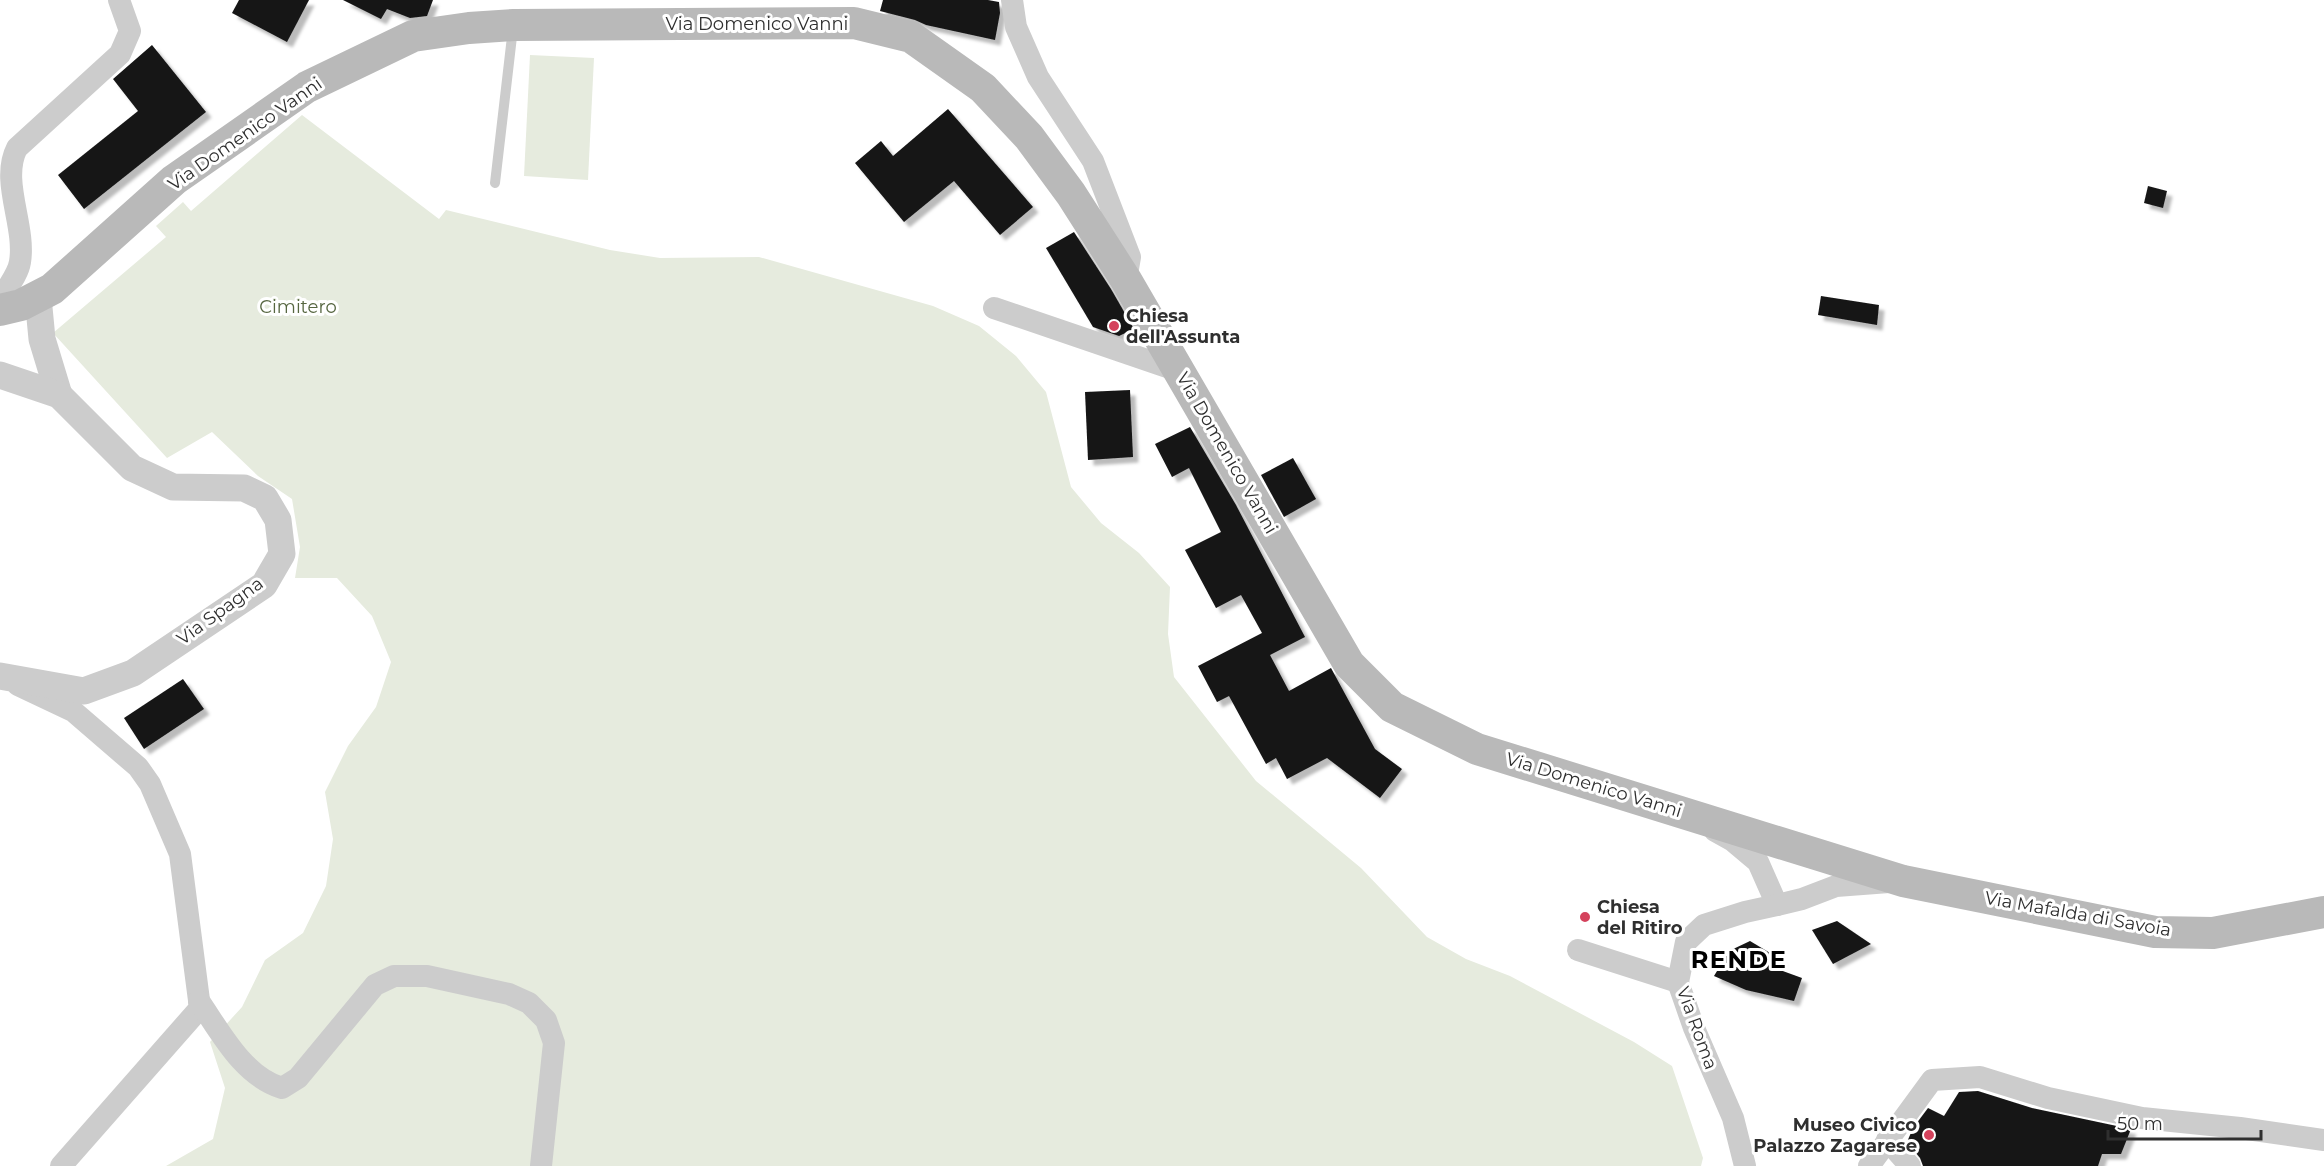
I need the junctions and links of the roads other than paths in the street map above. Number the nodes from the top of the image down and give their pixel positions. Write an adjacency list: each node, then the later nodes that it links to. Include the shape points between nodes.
1 (119, 0): 7 (street, via 130,31 120,54 10,158 7,173 21,242 20,265)
2 (1012, 0): 5 (street, via 1016,27 1038,77 1093,162 1130,257)
3 (514, 26): 4 (lane); 5 (main road, Via Domenico Vanni, via 854,23 911,37 983,88 1029,137); 6 (main road, Via Domenico Vanni, via 413,36 307,87 174,180 52,289)
4 (495, 183)
5 (1126, 280): 10 (main road, Via Domenico Vanni)
6 (38, 297): 9 (main road, Via Domenico Vanni); 12 (street, Via Spagna, via 42,339)
7 (0, 300)
8 (994, 308): 10 (street)
9 (0, 310)
10 (1179, 371): 14 (main road, Via Domenico Vanni, via 1349,664 1392,708 1477,749)
11 (0, 375): 12 (street, Via Spagna)
12 (59, 395): 13 (street, Via Spagna, via 132,468 173,487 244,488 265,498 278,520 282,554 264,585 133,673 84,691)
13 (0, 677): 20 (street, via 73,711 138,767 150,784 180,854)
14 (1685, 814): 15 (main road, Via Domenico Vanni); 16 (street, via 1733,841 1758,862)
15 (1903, 881): 16 (street, Via Roma, via 1836,886); 17 (main road, Via Mafalda di Savoia, via 2155,932 2213,933)
16 (1777, 905): 19 (street, Via Roma, via 1704,926 1686,942)
17 (2324, 912)
18 (1578, 950): 19 (street)
19 (1678, 982): 23 (street, Via Roma, via 1733,1118)
20 (199, 1001): 24 (street, via 200,1008); 25 (street, via 241,1060 266,1083 282,1088 298,1078 375,985 394,976 427,976 509,994 529,1003 546,1020 554,1043)
21 (1887, 1140): 22 (street, via 1932,1080 1980,1077 2048,1098 2142,1118); 26 (street); 27 (street)
22 (2324, 1140)
23 (1742, 1163)
24 (61, 1166)
25 (541, 1166)
26 (1869, 1166)
27 (1910, 1166)

